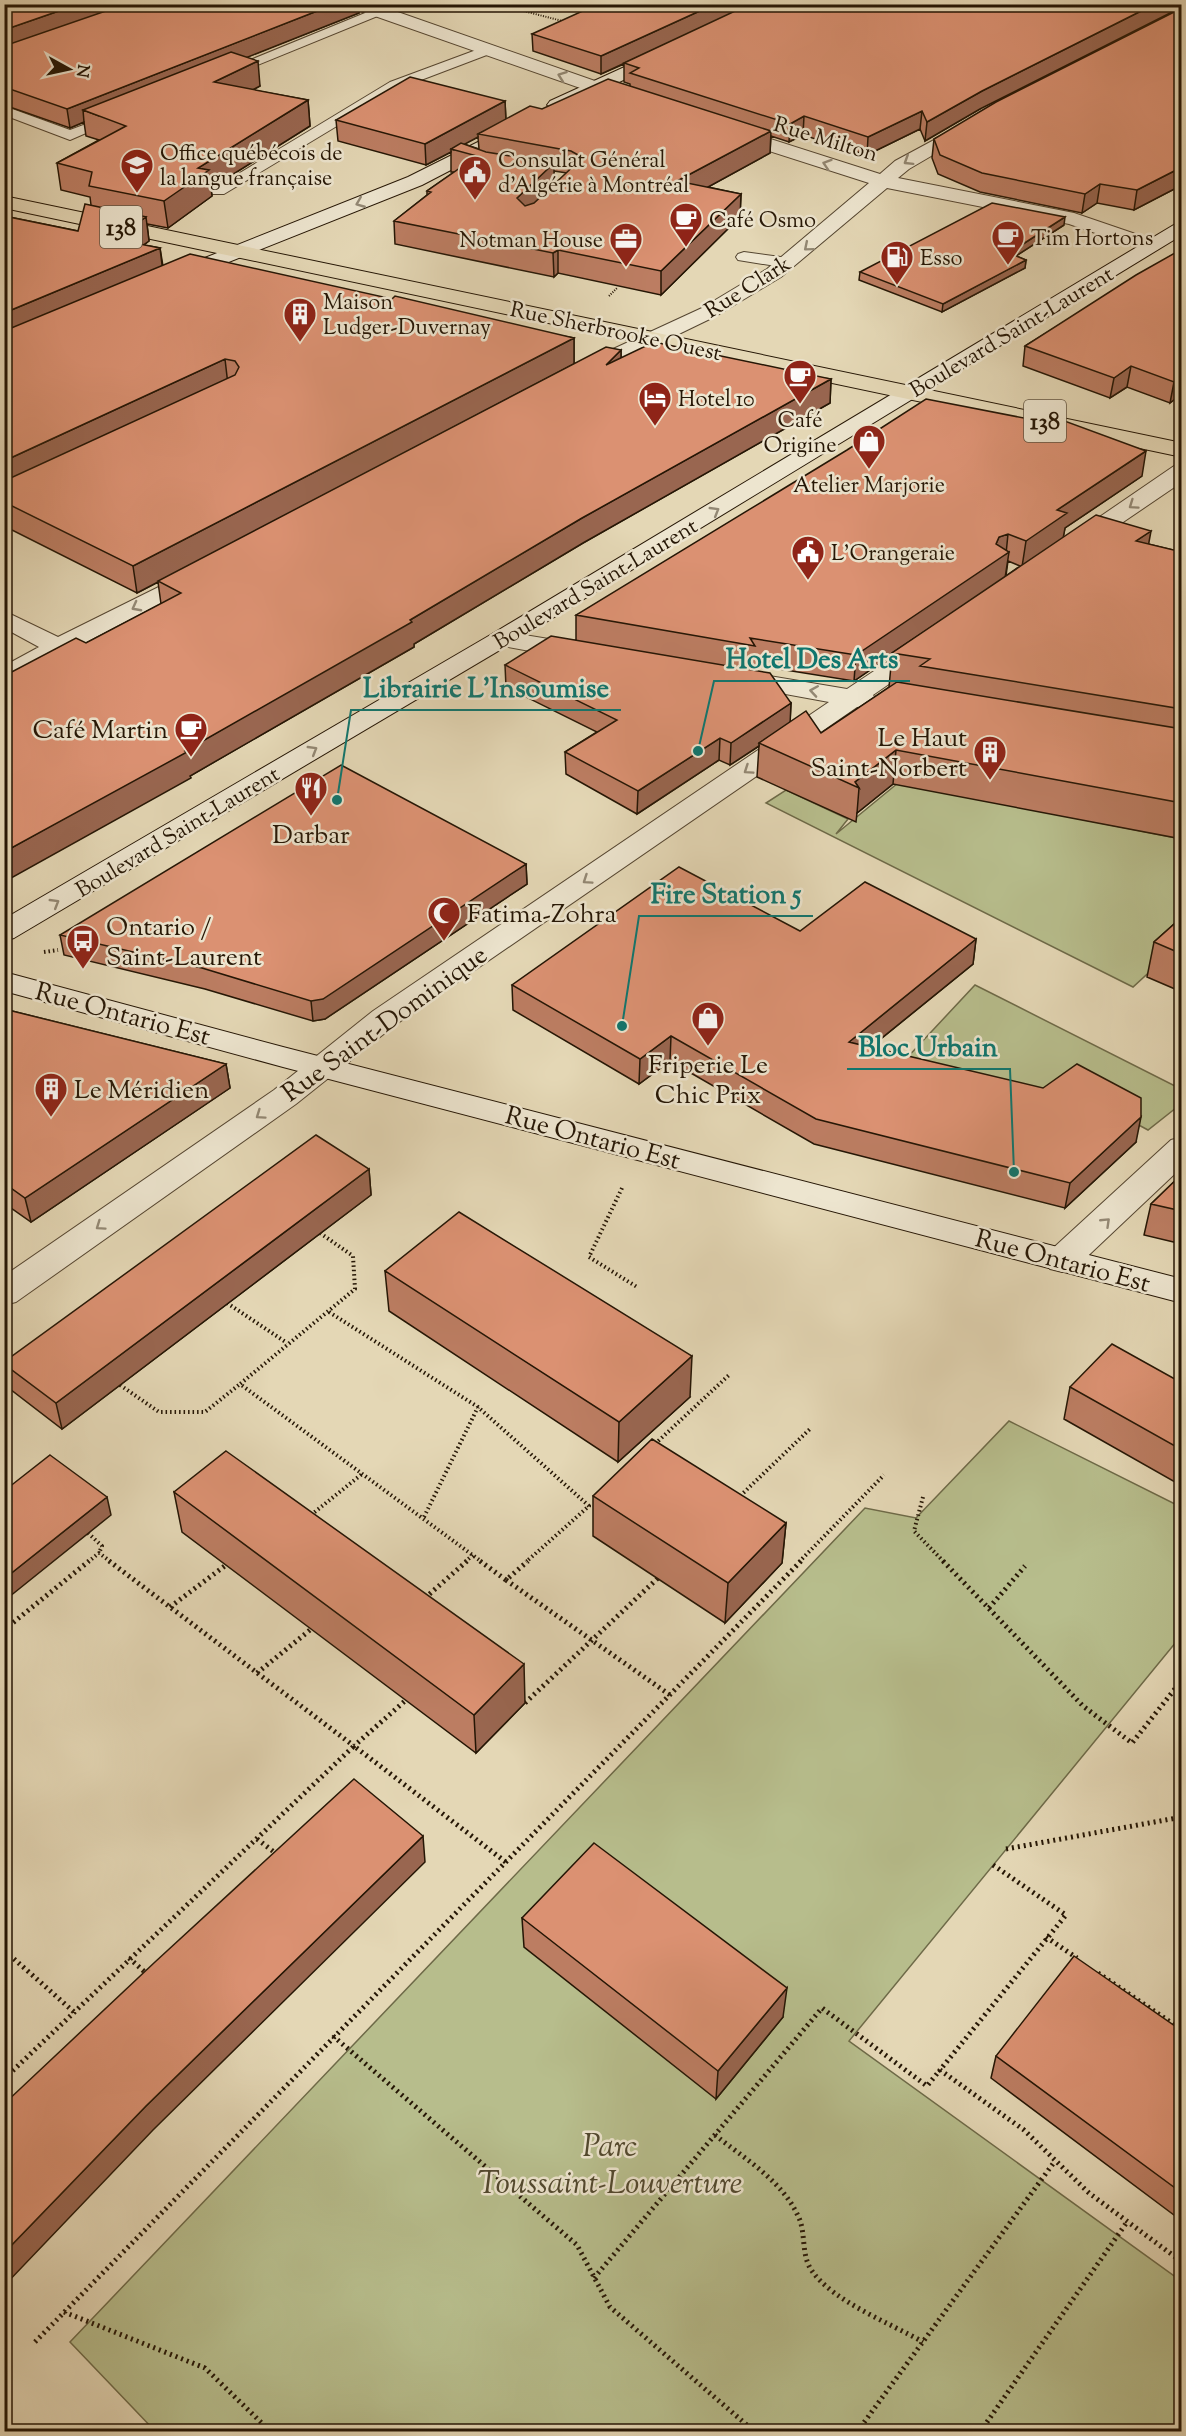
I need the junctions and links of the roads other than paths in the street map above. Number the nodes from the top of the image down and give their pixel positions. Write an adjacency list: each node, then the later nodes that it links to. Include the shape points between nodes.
1 (358, 4): 3 (street)
2 (401, 4): 3 (lane)
3 (380, 12): 5 (street); 6 (lane)
4 (681, 46): 7 (street)
5 (487, 50): 7 (street, one-way to 5); 18 (lane, via 395,85)
6 (210, 79)
7 (591, 87): 8 (street); 11 (street)
8 (645, 105)
9 (135, 109): 10 (lane, via 70,135)
10 (4, 110)
11 (539, 115)
12 (987, 115): 17 (street, Rue Clark, one-way to 17, via 902,165)
13 (709, 126): 17 (street, Rue Milton, one-way to 13)
14 (510, 131): 15 (street)
15 (462, 158): 16 (lane); 22 (street, one-way to 22, via 415,181)
16 (481, 165)
17 (884, 180): 21 (street, Rue Milton, via 1074,219); 24 (street, Rue Clark, one-way to 24)
18 (218, 191)
19 (4, 202): 22 (main road, Rue Sherbrooke Ouest / 138)
20 (1182, 226): 21 (street, Boulevard Saint-Laurent)
21 (1149, 245): 28 (street, Boulevard Saint-Laurent)
22 (238, 252): 25 (street); 26 (main road, Rue Sherbrooke Ouest / 138)
23 (744, 257): 24 (lane)
24 (788, 263): 26 (street, Rue Clark, via 709,312)
25 (156, 285)
26 (654, 337): 27 (street, Rue Clark); 28 (main road, Rue Sherbrooke Ouest / 138)
27 (558, 385)
28 (909, 392): 29 (main road, 138); 35 (street, Boulevard Saint-Laurent, one-way to 28)
29 (1182, 450)
30 (1182, 471): 31 (street, one-way to 31)
31 (1055, 558)
32 (216, 565): 36 (street, one-way to 36)
33 (4, 618): 36 (street)
34 (948, 632): 40 (street, Rue Saint-Dominique)
35 (501, 639): 37 (street); 42 (street, Boulevard Saint-Laurent, one-way to 35)
36 (59, 648): 39 (street)
37 (604, 656)
38 (709, 674): 40 (street, one-way to 38)
39 (4, 676)
40 (852, 699): 41 (street); 44 (street, Rue Saint-Dominique, one-way to 44, via 384,1018)
41 (884, 703)
42 (4, 932)
43 (4, 981): 44 (street, Rue Ontario Est)
44 (323, 1067): 46 (street, Rue Ontario Est); 48 (street, Rue Saint-Dominique, one-way to 48)
45 (1182, 1149): 46 (street, one-way to 45)
46 (1062, 1260): 47 (street, Rue Ontario Est)
47 (1182, 1291)
48 (4, 1293)

